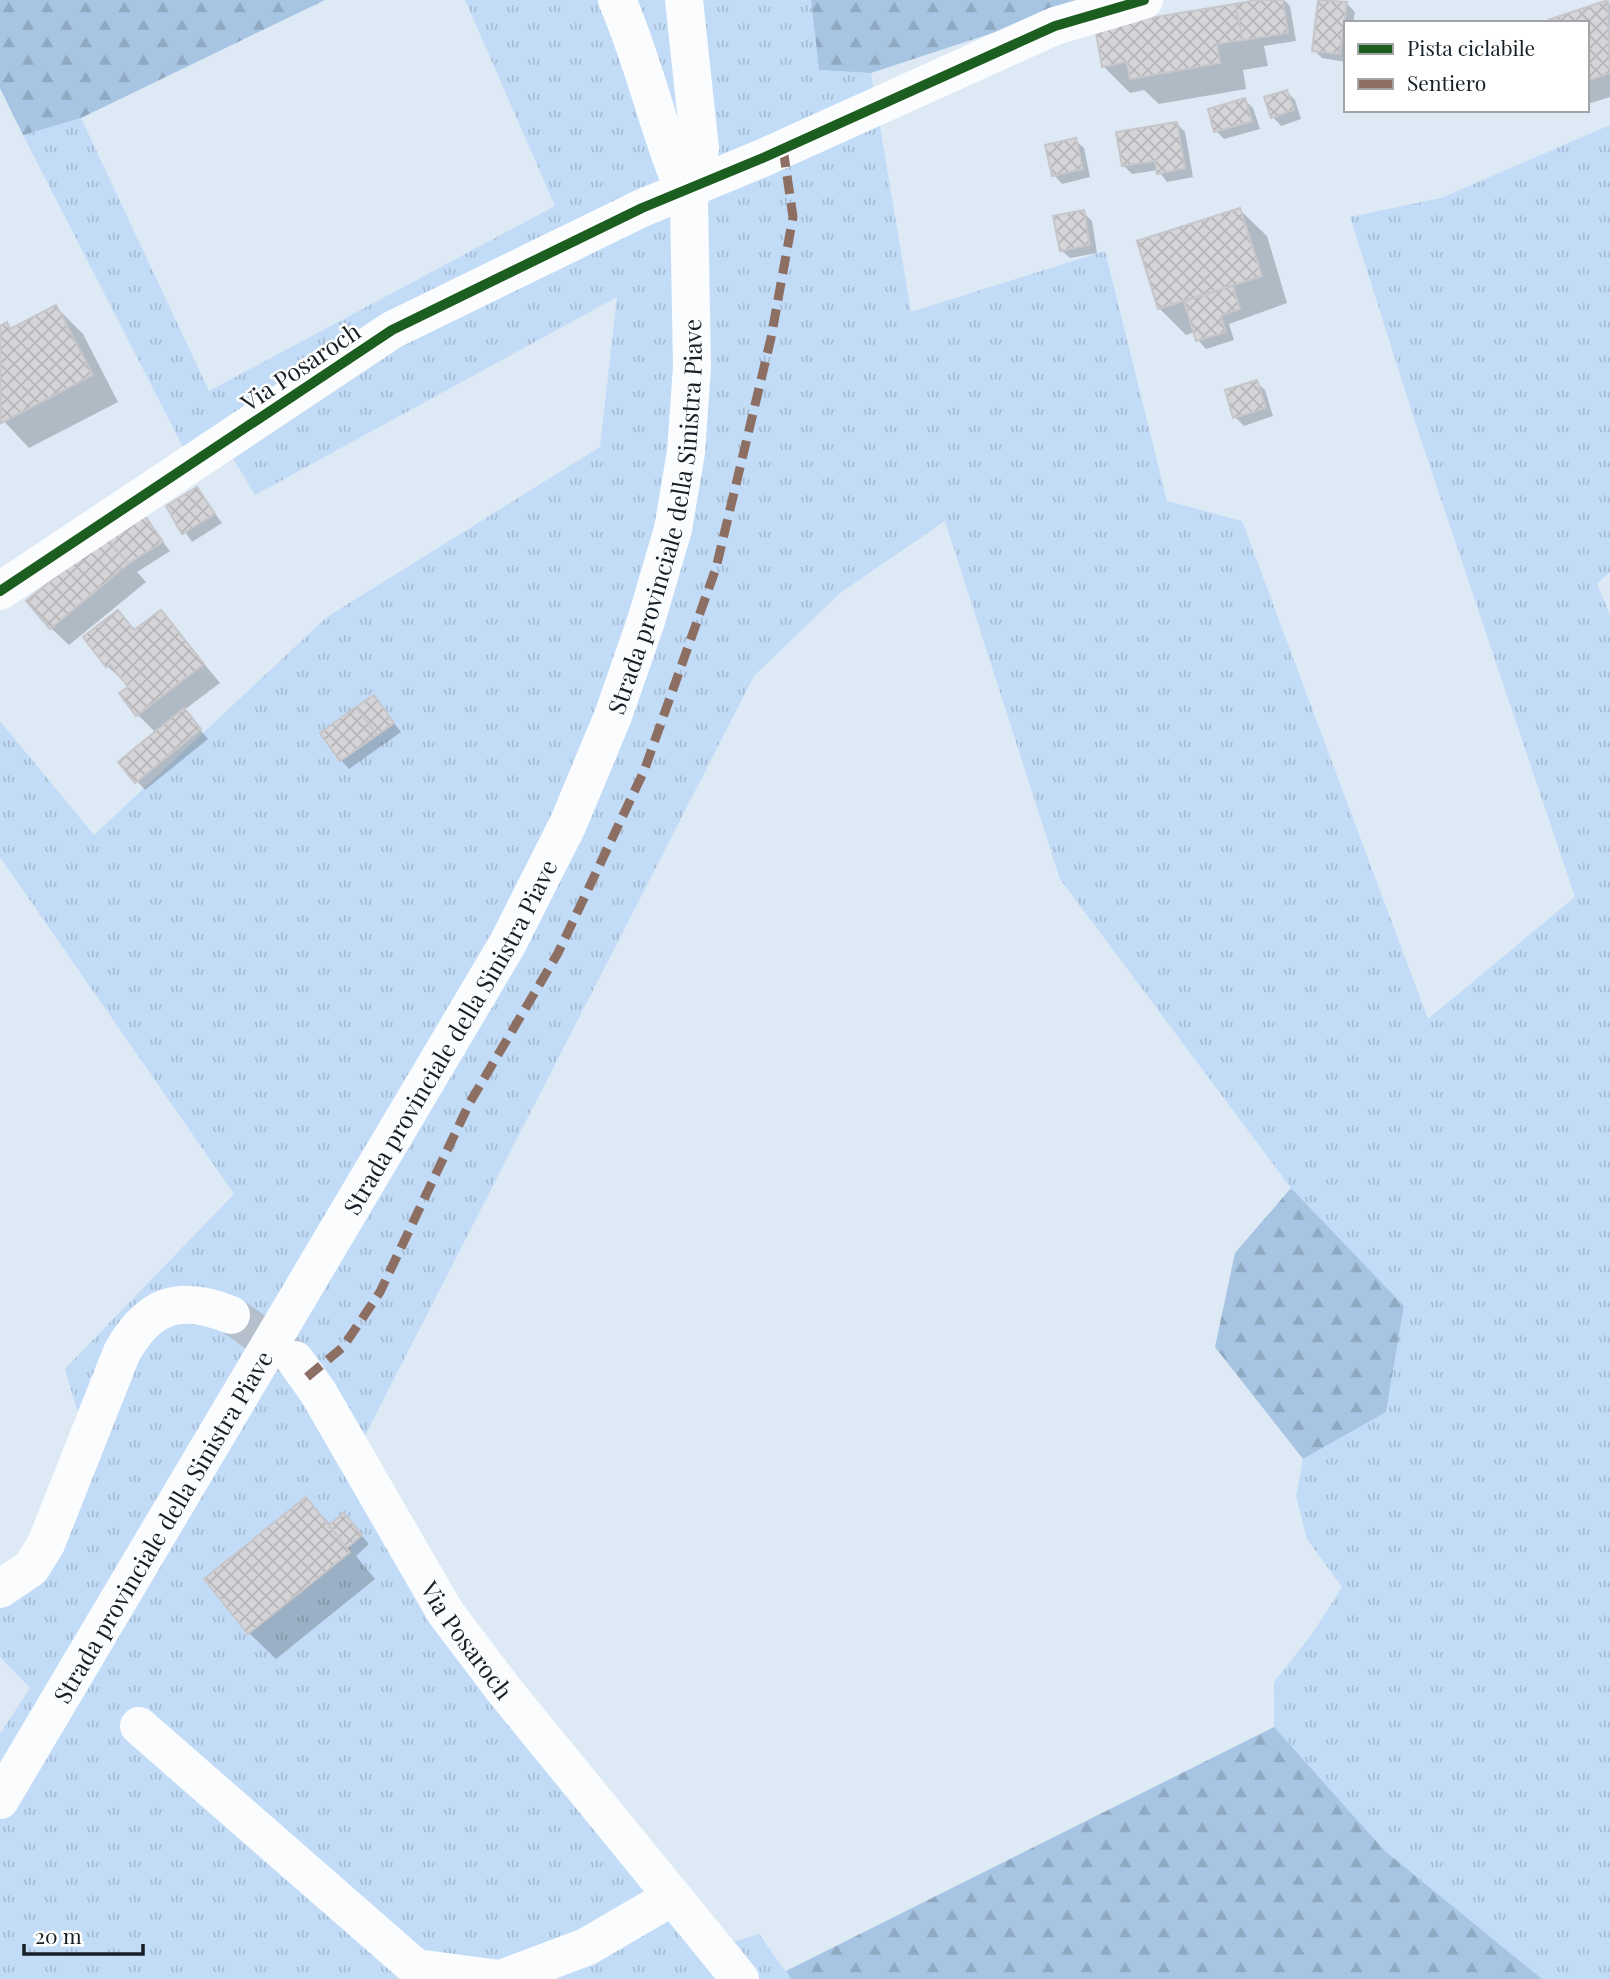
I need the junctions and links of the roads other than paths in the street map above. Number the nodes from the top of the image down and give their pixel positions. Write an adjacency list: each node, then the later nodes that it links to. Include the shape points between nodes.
1 (617, 0): 4 (main road)
2 (684, 0): 4 (main road)
3 (1144, 0): 5 (main road, Via Posaroch, via 1055,26 642,208 392,330)
4 (684, 152): 10 (main road, Strada provinciale della Sinistra Piave, via 690,213 692,367 686,452 673,528 613,716 568,824 508,943)
5 (0, 591)
6 (231, 1315): 8 (main road, via 205,1304 179,1304 154,1314 134,1331 46,1544 32,1568)
7 (295, 1360): 11 (main road, Via Posaroch, via 445,1612)
8 (0, 1589)
9 (139, 1726): 12 (main road, via 416,1968)
10 (0, 1800)
11 (671, 1897): 12 (main road, via 586,1947); 13 (main road, Via Posaroch)
12 (500, 1979)
13 (740, 1979)

